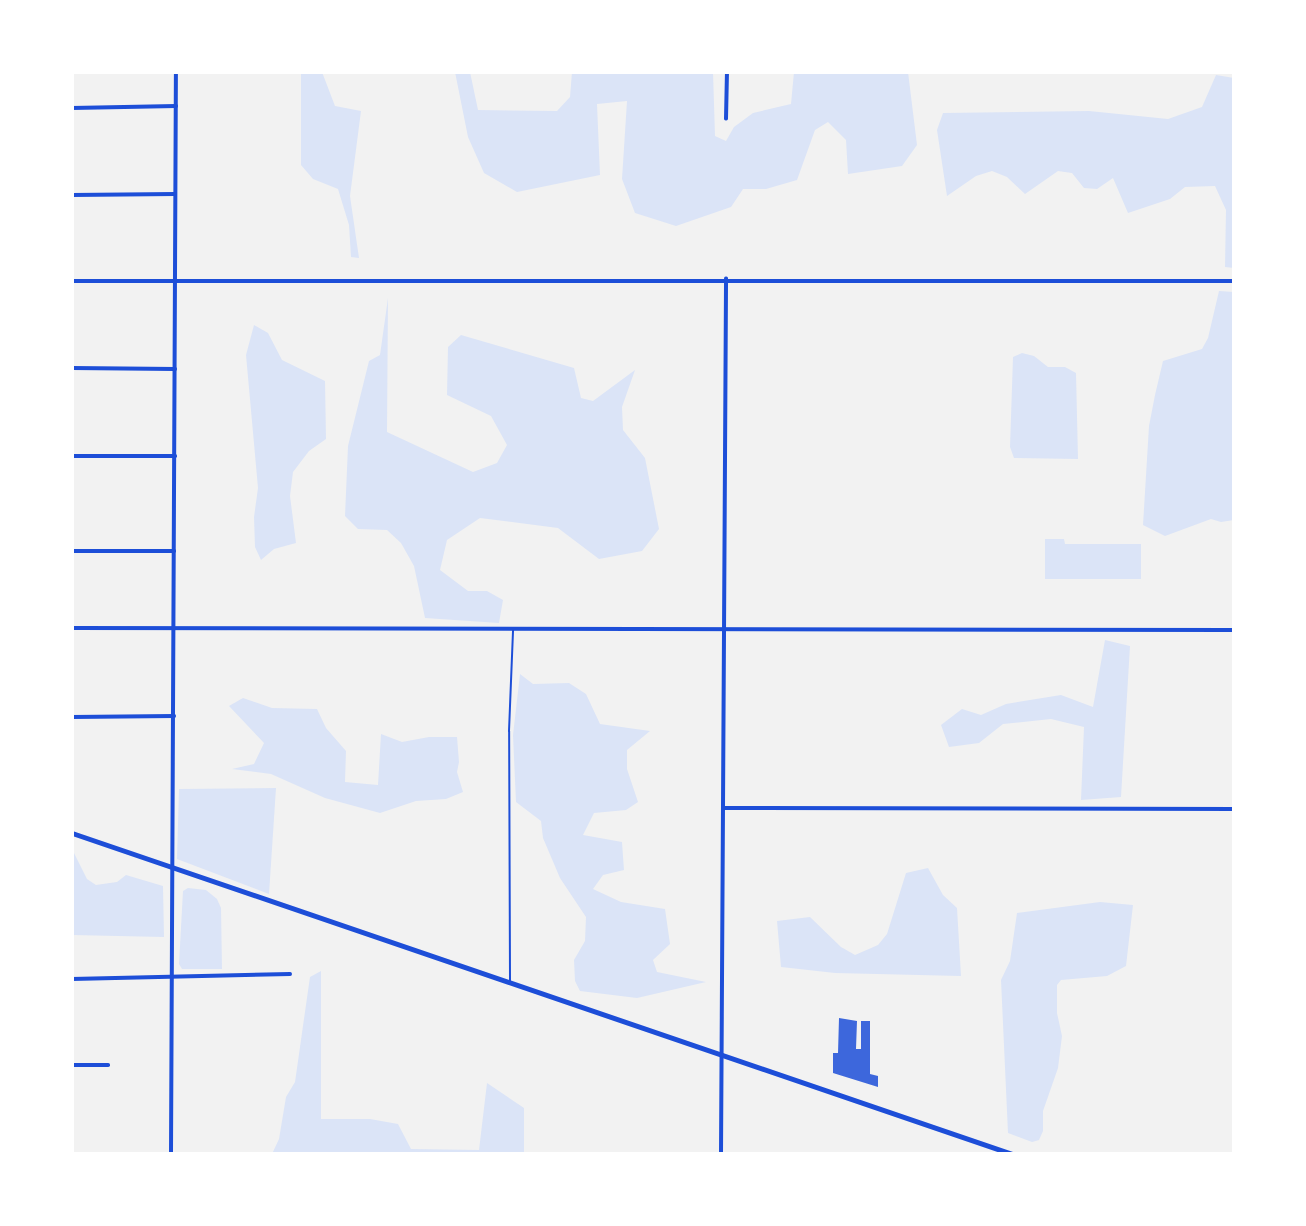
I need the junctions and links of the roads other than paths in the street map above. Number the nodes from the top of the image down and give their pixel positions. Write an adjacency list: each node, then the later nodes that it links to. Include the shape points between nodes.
1 (176, 72): 3 (street)
2 (726, 72): 5 (street)
3 (176, 106): 4 (street); 6 (street)
4 (72, 108)
5 (726, 119)
6 (176, 194): 7 (street); 10 (street)
7 (72, 195)
8 (726, 279): 10 (street); 11 (street); 21 (street)
9 (72, 281): 10 (street)
10 (175, 281): 13 (street)
11 (1234, 281)
12 (72, 368): 13 (street)
13 (175, 369): 15 (street)
14 (72, 456): 15 (street)
15 (175, 456): 17 (street)
16 (72, 551): 17 (street)
17 (174, 551): 19 (street)
18 (72, 628): 19 (street)
19 (174, 628): 20 (street); 23 (street)
20 (513, 629): 21 (street); 32 (lane)
21 (724, 629): 22 (street); 25 (street)
22 (1234, 630)
23 (174, 716): 24 (street); 28 (street)
24 (72, 717)
25 (724, 808): 26 (street); 33 (street)
26 (1234, 809)
27 (72, 832): 28 (main road)
28 (173, 867): 30 (street); 32 (main road)
29 (290, 974): 30 (street)
30 (171, 977): 31 (street); 36 (street)
31 (72, 979)
32 (510, 982): 33 (main road)
33 (721, 1055): 37 (street); 38 (main road)
34 (72, 1065): 35 (street)
35 (108, 1065)
36 (171, 1154)
37 (721, 1154)
38 (1012, 1154)
39 (1048, 1154): 40 (street)
40 (1234, 1154)

